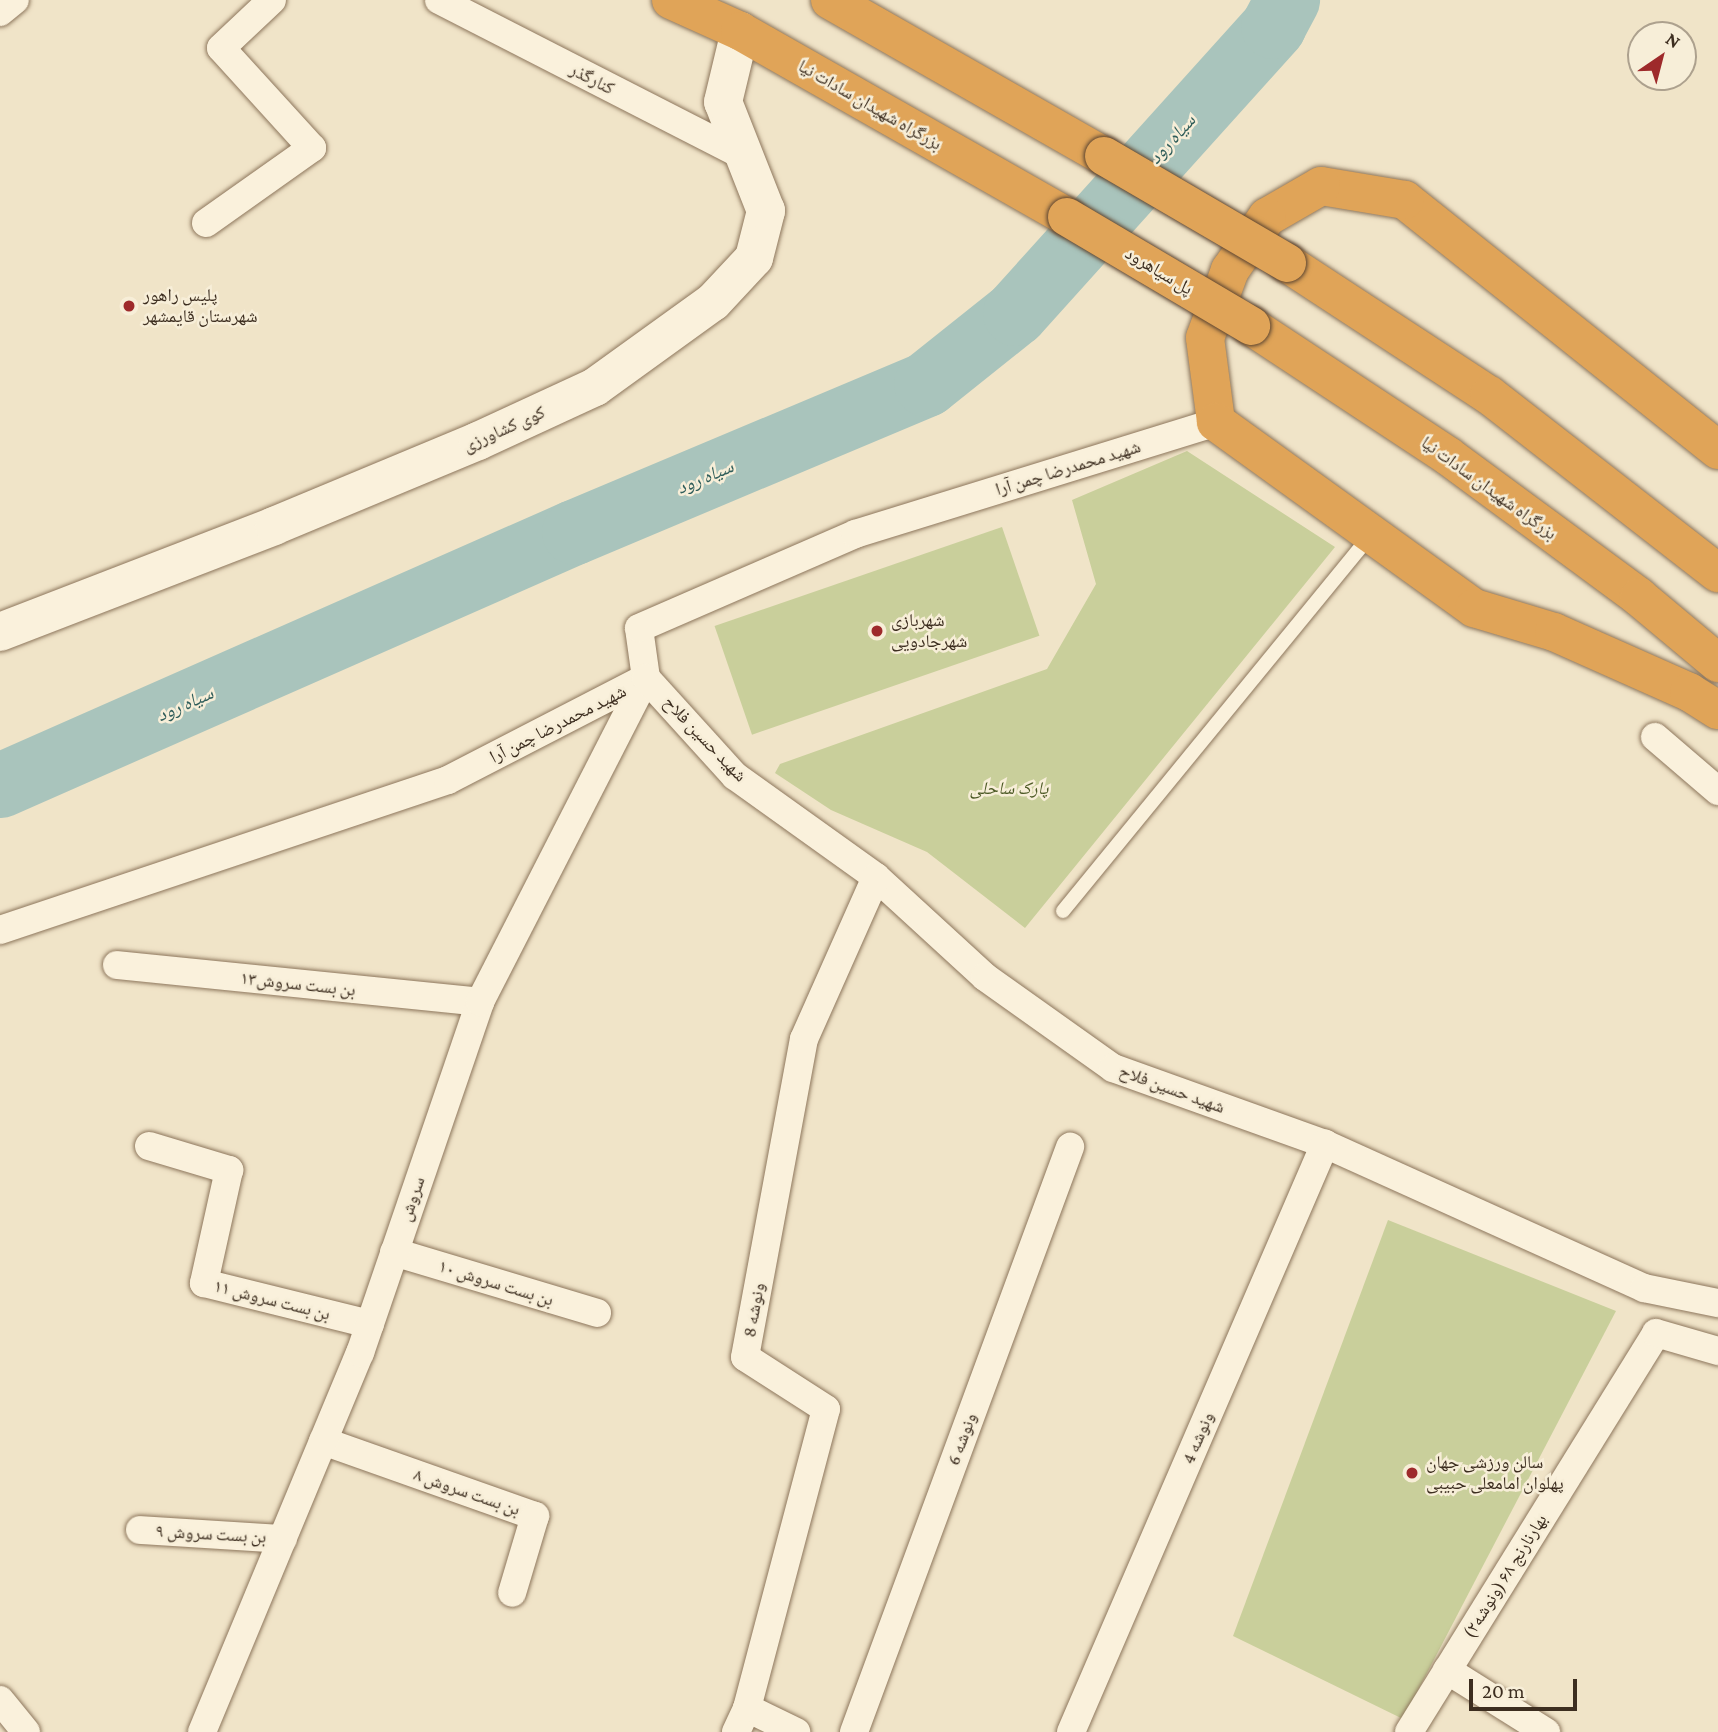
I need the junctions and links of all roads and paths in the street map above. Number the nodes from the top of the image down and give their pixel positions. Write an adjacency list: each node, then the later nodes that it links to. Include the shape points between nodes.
1 (15, 0): 6 (street)
2 (272, 0): 10 (street, via 221,48 312,148)
3 (439, 0): 8 (street, کنارگذر)
4 (671, 0): 7 (highway, بزرگراه شهیدان سادات نیا)
5 (830, 0): 15 (highway, bridge, via 1287,264 1489,396)
6 (0, 12)
7 (740, 32): 8 (street, کوی کشاورزی, via 723,102); 9 (highway, بزرگراه شهیدان سادات نیا)
8 (746, 157): 16 (street, کوی کشاورزی, via 766,211 754,258 713,302 596,387 326,505)
9 (1067, 216): 11 (highway, پل سیاهرود, bridge)
10 (206, 223)
11 (1251, 326): 17 (highway, بزرگراه شهیدان سادات نیا, via 1448,456 1639,597)
12 (1216, 422): 13 (highway, via 1205,338 1230,270 1267,217 1321,186 1405,200); 14 (highway); 18 (street, شهید محمدرضا چمن آرا, via 855,534 639,628)
13 (1718, 450)
14 (1372, 534): 19 (highway, via 1474,608 1554,632 1689,692); 23 (lane)
15 (1718, 573)
16 (0, 632)
17 (1718, 663)
18 (646, 678): 22 (street, شهید حسین فلاح, via 736,776); 24 (street, شهید محمدرضا چمن آرا, via 448,780); 26 (street, سروش)
19 (1718, 710)
20 (1654, 737): 21 (street)
21 (1718, 791)
22 (876, 877): 27 (street, شهید حسین فلاح, via 985,977 1113,1068); 41 (street, ونوشه 8, via 804,1040 745,1357 826,1409)
23 (1063, 911)
24 (0, 930)
25 (117, 965): 26 (street, بن بست سروش۱۳)
26 (480, 1002): 30 (street, سروش)
27 (1325, 1144): 31 (street, شهید حسین فلاح, via 1644,1288); 46 (street, ونوشه 4)
28 (149, 1146): 33 (street, بن بست سروش ۱۱, via 229,1170 204,1283)
29 (1070, 1147): 45 (street, ونوشه 6)
30 (394, 1252): 32 (street, بن بست سروش ۱۰); 33 (street, سروش)
31 (1718, 1303)
32 (597, 1313)
33 (370, 1324): 35 (street, سروش)
34 (1718, 1351): 39 (street, بهارنارنج ۶۸ (ونوشه۲), via 1656,1333)
35 (323, 1441): 37 (street, سروش); 38 (street, بن بست سروش ۸, via 535,1516)
36 (140, 1530): 37 (street, بن بست سروش ۹)
37 (283, 1539): 43 (street, سروش)
38 (512, 1593)
39 (1447, 1670): 47 (street, بهارنارنج ۶۸ (ونوشه۲)); 48 (street)
40 (0, 1700): 42 (street)
41 (741, 1720): 44 (street)
42 (26, 1732)
43 (202, 1732)
44 (796, 1732)
45 (854, 1732)
46 (1071, 1732)
47 (1409, 1732)
48 (1546, 1732)

